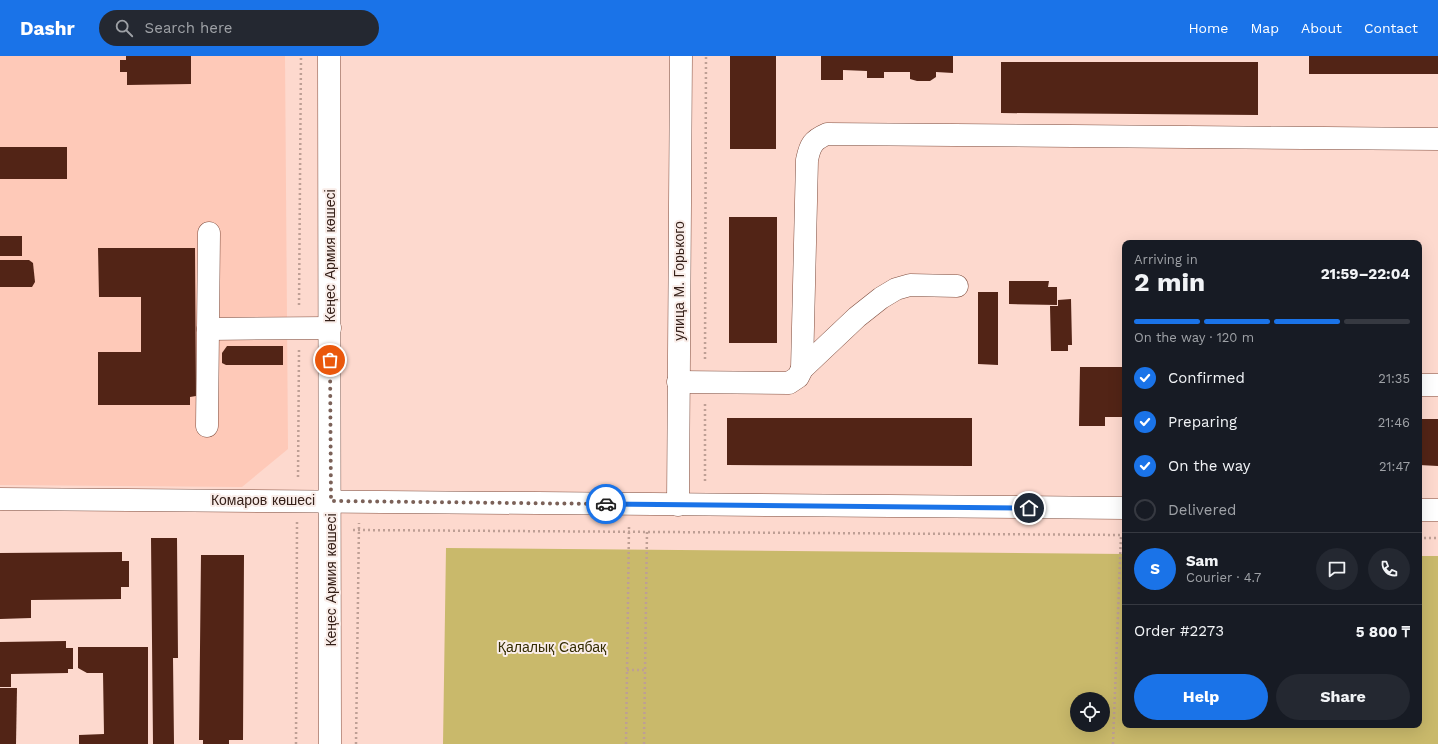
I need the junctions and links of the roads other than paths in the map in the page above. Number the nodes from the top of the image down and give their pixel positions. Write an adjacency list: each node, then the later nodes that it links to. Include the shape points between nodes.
1 (329, 56): 6 (street, Кеңес Армия көшесі)
2 (681, 56): 9 (street, улица М. Горького)
3 (1438, 139): 8 (street, via 827,134 817,139 809,148 807,160)
4 (209, 233): 7 (street)
5 (957, 286): 8 (street, via 910,286 896,289 857,317)
6 (330, 328): 7 (street); 14 (street, Кеңес Армия көшесі)
7 (208, 329): 12 (street)
8 (802, 369): 9 (street, via 798,377 789,383)
9 (678, 382): 15 (street, улица М. Горького)
10 (1422, 385): 11 (street)
11 (1438, 385)
12 (207, 426)
13 (0, 499): 14 (street, Комаров көшесі)
14 (331, 501): 15 (street, Комаров көшесі); 19 (street, Кеңес Армия көшесі)
15 (678, 505): 16 (street, Комаров көшесі)
16 (1122, 508)
17 (1422, 510): 18 (street)
18 (1438, 510)
19 (330, 744)

